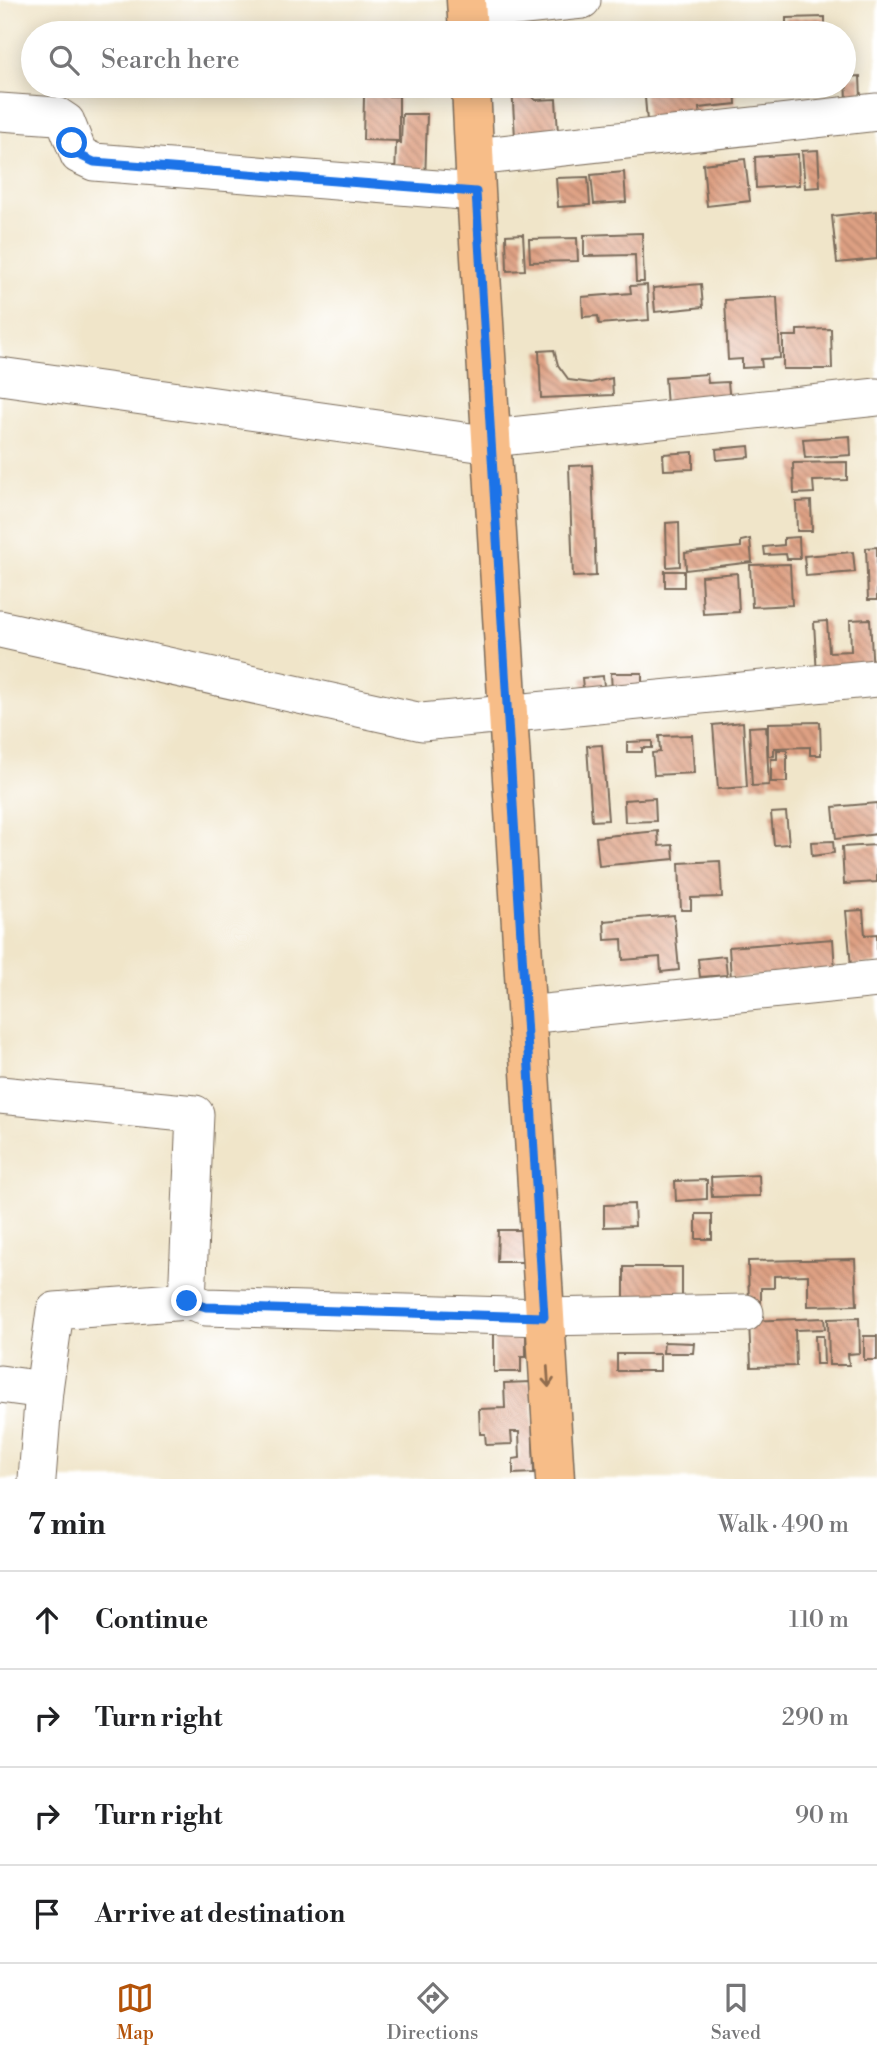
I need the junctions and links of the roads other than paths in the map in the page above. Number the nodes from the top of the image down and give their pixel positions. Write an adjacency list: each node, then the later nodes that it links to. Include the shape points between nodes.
1 (582, 0): 2 (street)
2 (467, 15)
3 (472, 98): 6 (main road)
4 (0, 111): 6 (street, via 57,116 66,122 79,155 94,162)
5 (877, 112): 6 (street)
6 (476, 174): 9 (main road)
7 (0, 376): 9 (street)
8 (877, 397): 9 (street)
9 (492, 442): 12 (main road)
10 (0, 629): 12 (street, via 422,722)
11 (877, 678): 12 (street)
12 (508, 713): 14 (main road)
13 (877, 979): 14 (street)
14 (526, 1015): 18 (main road)
15 (0, 1095): 16 (street, via 195,1114)
16 (187, 1301): 18 (street, via 206,1307); 20 (street, via 55,1311)
17 (746, 1313): 18 (street)
18 (544, 1317): 22 (main road, one-way to 22)
19 (0, 1384): 20 (street)
20 (44, 1390): 21 (street)
21 (37, 1479)
22 (555, 1479)

